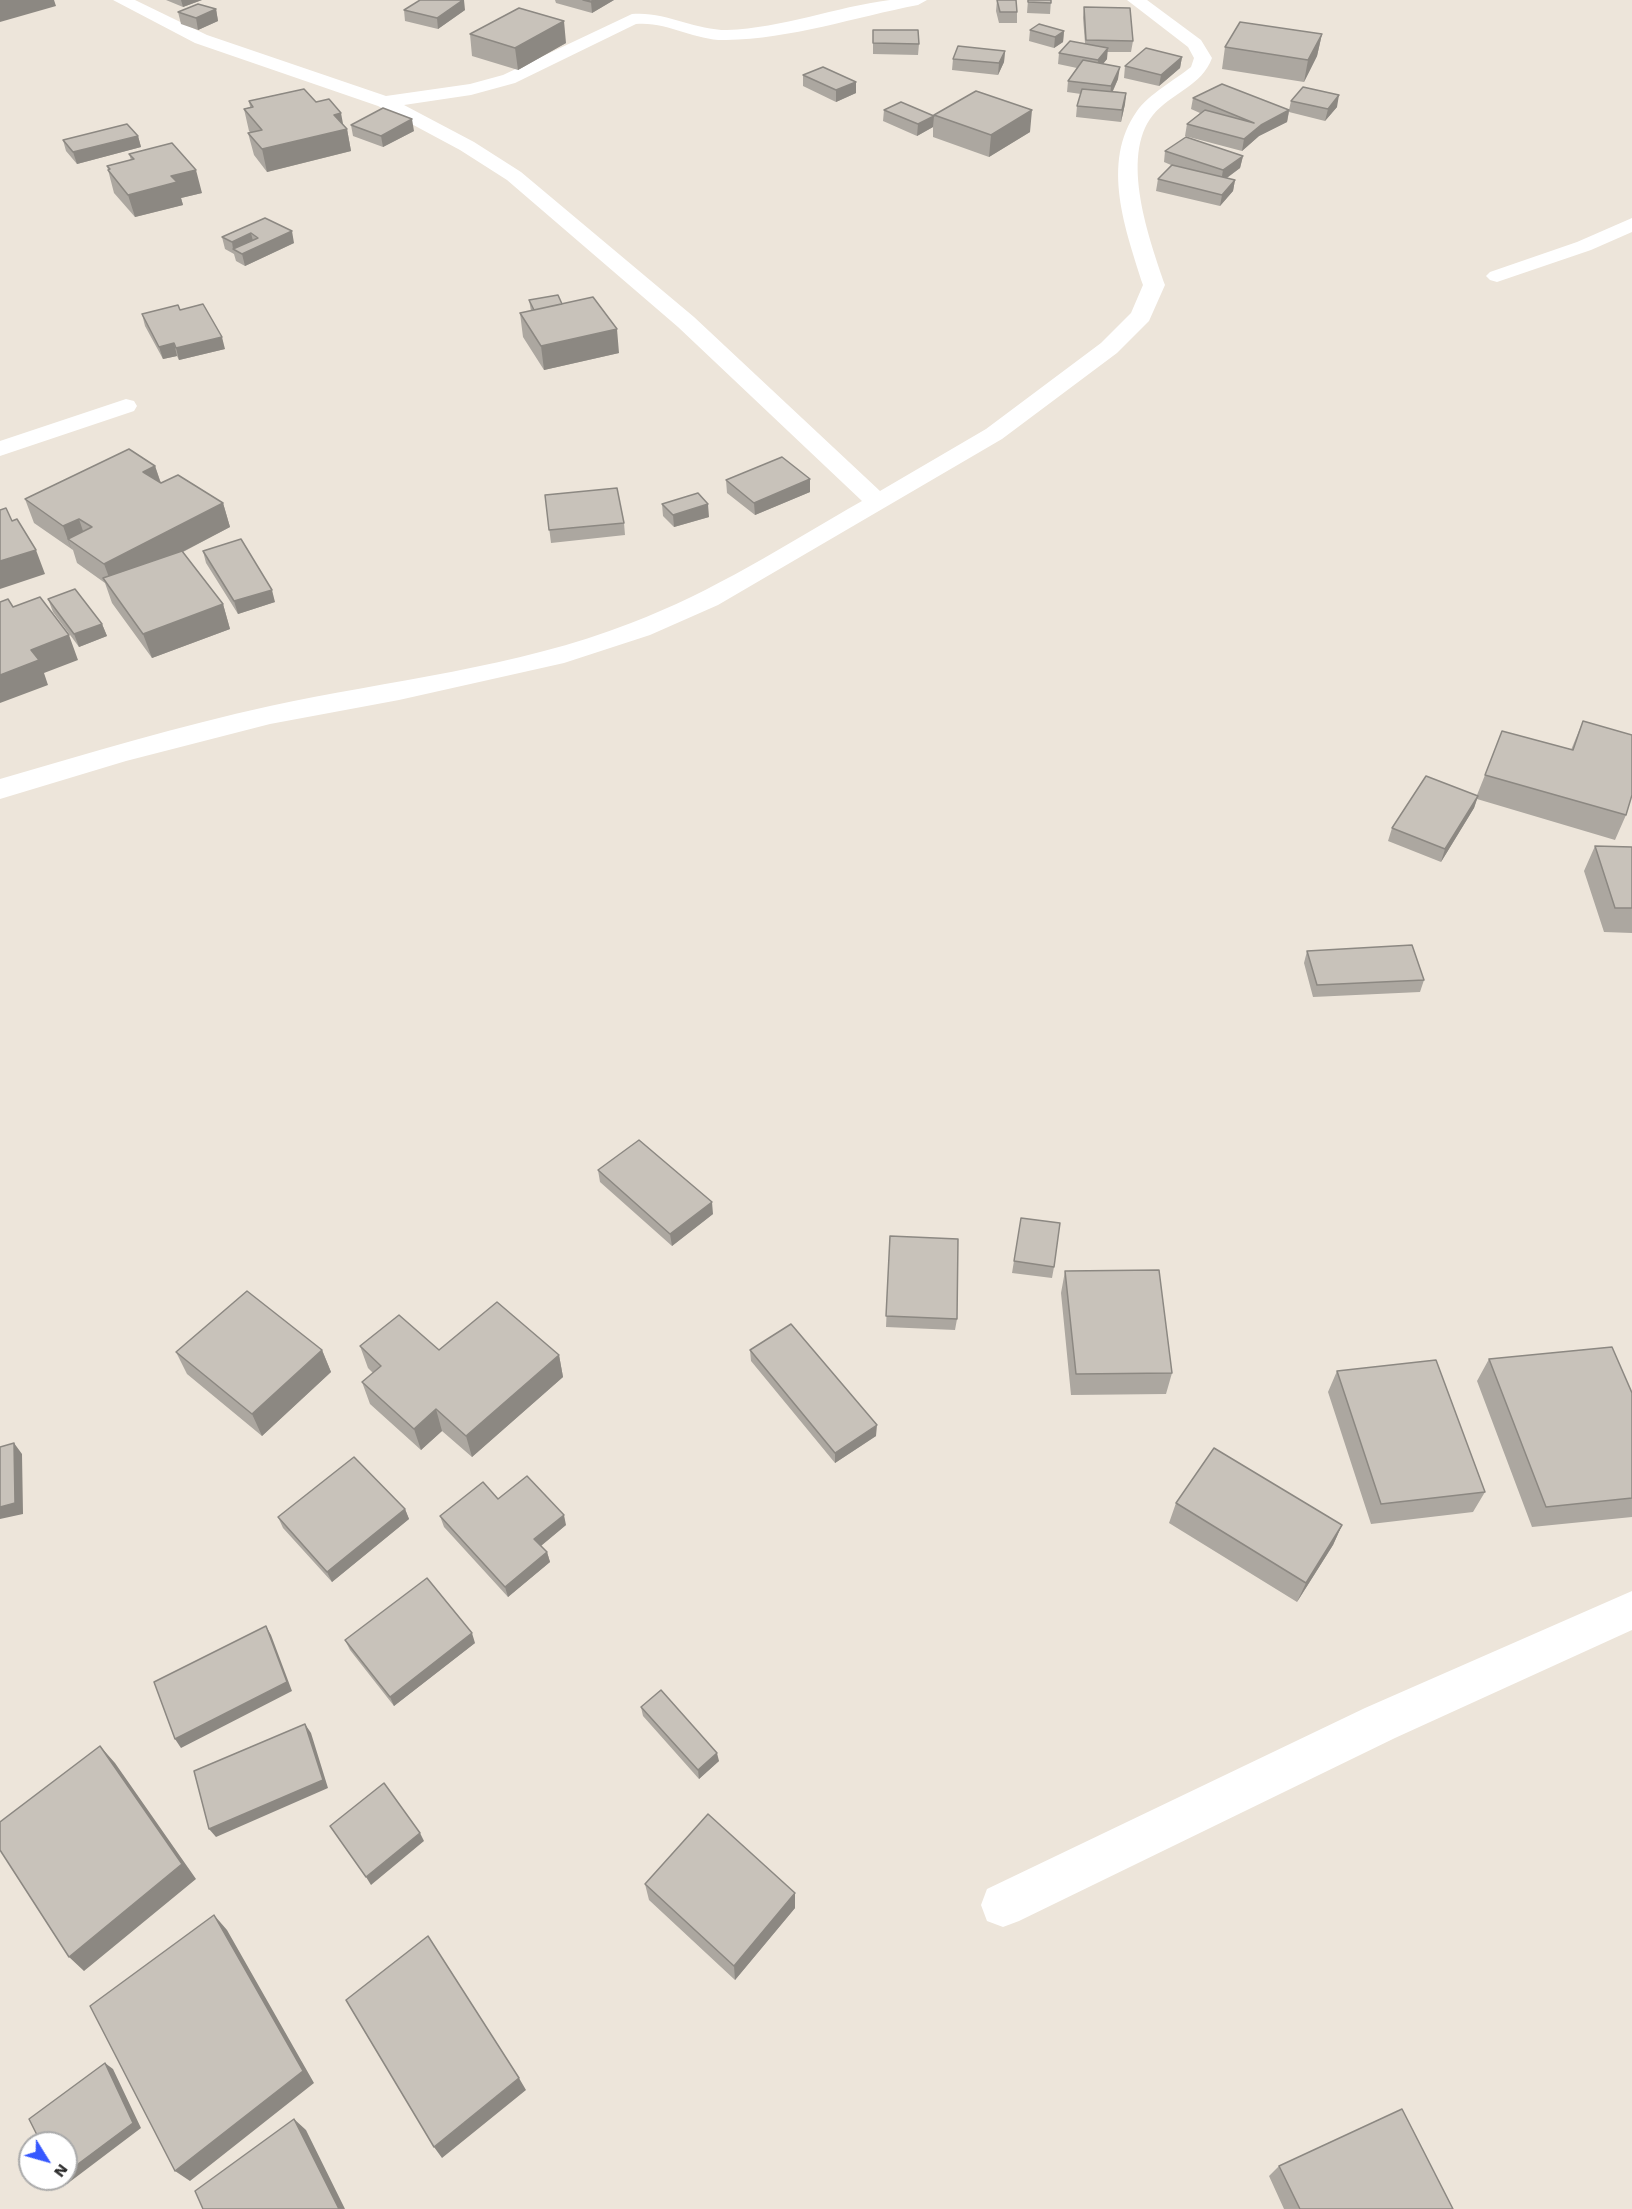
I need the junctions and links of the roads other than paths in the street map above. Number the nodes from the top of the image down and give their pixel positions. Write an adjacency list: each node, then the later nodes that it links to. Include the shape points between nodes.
1 (122, 0): 4 (street, via 201,39)
2 (918, 0): 4 (street, via 799,25 726,35 690,31 652,17 632,19 509,79)
3 (1136, 0): 9 (street, via 1195,45 1203,58 1199,69 1145,112 1132,137 1128,170 1132,218 1154,285 1141,316 1109,348 994,434)
4 (385, 102): 9 (street, via 514,176 686,322)
5 (1632, 224): 6 (street)
6 (1497, 276)
7 (126, 406): 8 (street)
8 (0, 449)
9 (879, 503): 10 (street, via 709,599 641,629 564,655 399,692 270,715 120,753)
10 (0, 789)
11 (1632, 1610): 12 (street, via 1380,1723)
12 (1003, 1905)

